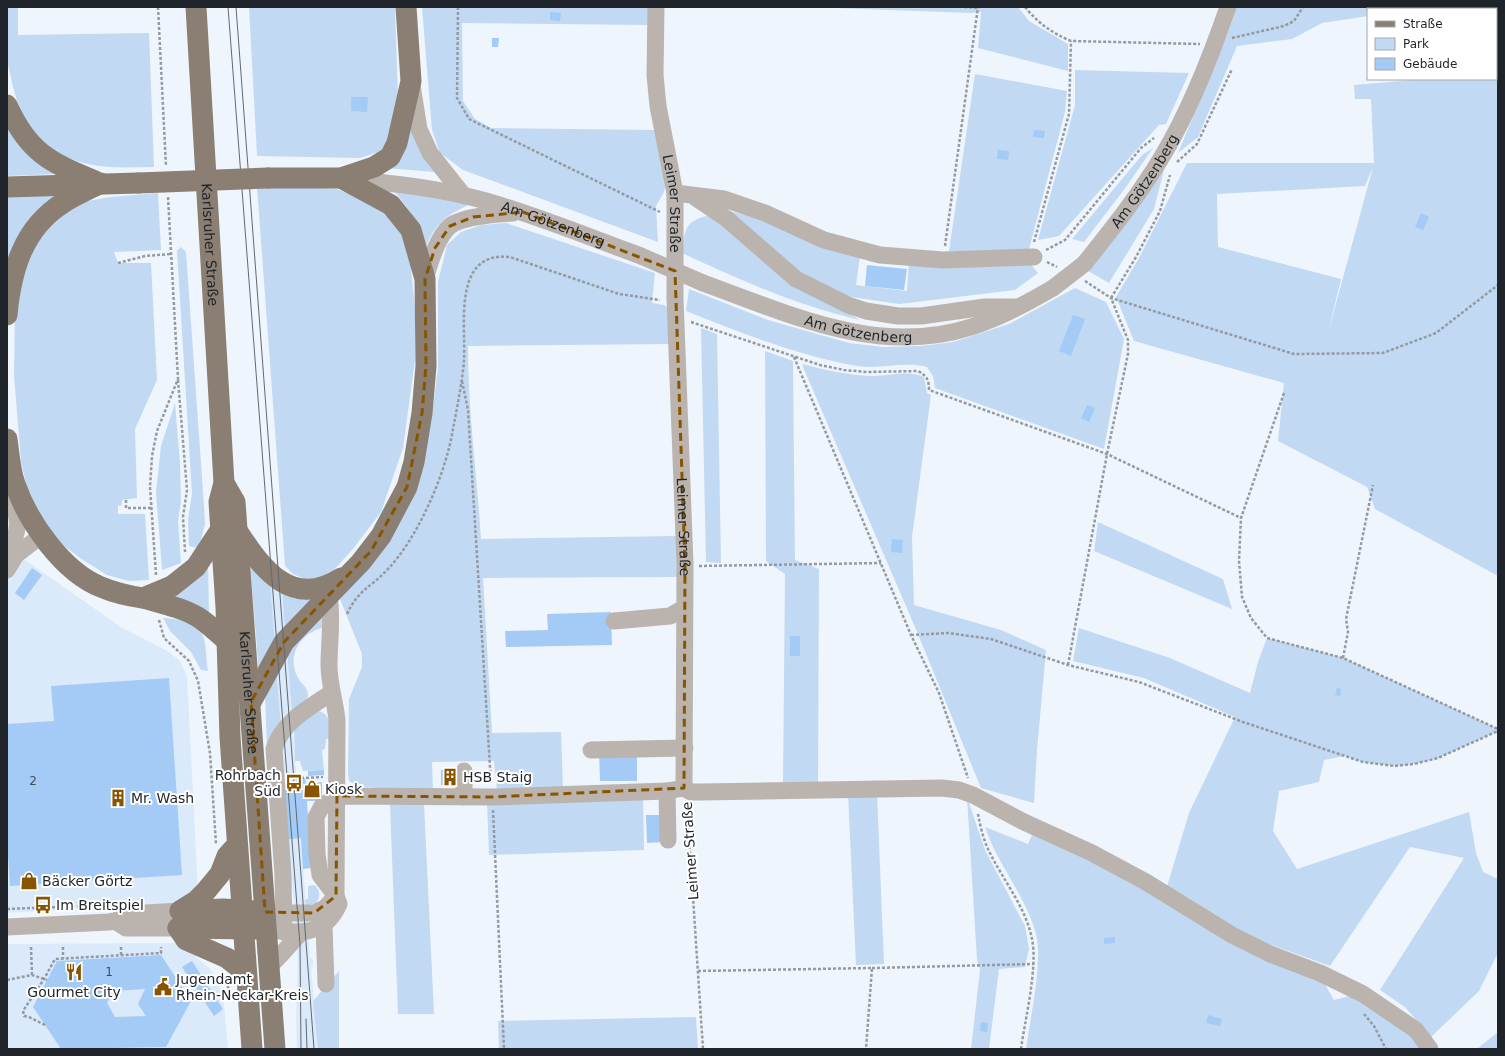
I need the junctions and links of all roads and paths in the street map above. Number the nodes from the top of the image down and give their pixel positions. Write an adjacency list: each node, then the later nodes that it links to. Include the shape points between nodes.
1 (158, 7): 18 (path)
2 (196, 7): 50 (main road, Karlsruher Straße, via 224,483 234,502)
3 (406, 7): 14 (main road)
4 (458, 7): 27 (path, via 457,98 469,119)
5 (656, 7): 23 (street, Leimer Straße, via 655,75 658,106)
6 (964, 7): 7 (path)
7 (978, 7): 30 (path)
8 (1025, 7): 11 (path, via 1035,19 1055,34)
9 (1228, 7): 12 (street, Am Götzenberg)
10 (1304, 7): 12 (path, via 1294,21 1284,26)
11 (1071, 41): 12 (path, via 1200,44); 29 (path, via 1069,114 1034,240)
12 (1216, 42): 16 (street, Am Götzenberg)
13 (1232, 69): 17 (path, via 1197,144)
14 (411, 81): 19 (main road, via 398,143 390,157 374,167); 24 (street, via 419,129 430,153)
15 (7, 105): 20 (main road, via 17,128 41,154 58,165)
16 (1176, 133): 17 (street, Am Götzenberg); 29 (path, via 1160,133 1141,148 1065,240)
17 (1168, 161): 35 (path, via 1160,211); 36 (street, Am Götzenberg, bridge, via 1084,264 1053,288)
18 (166, 167)
19 (341, 178): 20 (main road, bridge); 24 (street, Am Götzenberg, via 400,183); 32 (main road, via 391,205 411,230)
20 (101, 183): 21 (main road); 37 (main road, via 62,203 32,231 23,245 15,267)
21 (7, 187)
22 (168, 191): 28 (path)
23 (675, 193): 25 (street); 27 (street, Leimer Straße)
24 (464, 196): 26 (street, Am Götzenberg)
25 (693, 196): 30 (street, via 724,199 765,213 824,240 880,255); 36 (street, via 727,219 796,278 848,305 898,316)
26 (523, 212): 32 (street, via 473,218 450,226 435,248); 36 (street, Am Götzenberg, bridge, via 817,325 850,332 884,337 943,334 970,328)
27 (675, 219): 34 (street, Leimer Straße)
28 (171, 254): 31 (path, via 145,256); 40 (path)
29 (1034, 257): 30 (street)
30 (943, 260)
31 (118, 263)
32 (425, 278): 57 (main road, via 426,366 414,462 407,487 391,519 371,551)
33 (1498, 285): 35 (path, via 1436,333 1384,353 1294,354)
34 (675, 298): 38 (street, Leimer Straße); 41 (path, via 657,301 619,294 510,257 498,256 486,260 475,268 466,294)
35 (1111, 298): 44 (path, via 1128,340 1128,354)
36 (1021, 307)
37 (7, 315)
38 (676, 317): 39 (path); 54 (street, Leimer Straße)
39 (794, 357): 44 (path, via 844,370 918,371 929,379 929,390); 53 (path)
40 (178, 379): 48 (path, via 157,430 150,487); 55 (path, via 187,490 183,517 185,553)
41 (462, 381): 62 (path, via 451,444 442,474 424,513 387,570 357,596 343,624); 80 (path, via 468,410)
42 (1284, 393): 49 (path)
43 (7, 438): 51 (main road, via 14,482 25,509)
44 (1107, 454): 49 (path); 66 (path)
45 (1373, 485): 65 (path, via 1346,619 1348,632)
46 (7, 487): 52 (street, via 19,525 16,539)
47 (126, 500): 48 (path, via 126,508)
48 (152, 508): 59 (path)
49 (1241, 518): 65 (path, via 1239,561 1242,597 1251,618 1266,638)
50 (229, 530): 55 (main road); 57 (main road, via 279,581 291,586 304,590 318,588 335,582); 64 (main road, Karlsruher Straße); 68 (main road, Karlsruher Straße)
51 (42, 535): 56 (street, via 16,555); 59 (main road, bridge, via 81,576 100,587 143,598)
52 (7, 555)
53 (881, 563): 54 (path, via 705,566); 63 (path)
54 (685, 564): 60 (street, Leimer Straße)
55 (196, 567): 59 (main road)
56 (7, 570)
57 (352, 571): 58 (main road)
58 (329, 596): 62 (street); 68 (main road, via 284,642)
59 (164, 597): 64 (main road, via 197,616); 83 (path, via 161,630 164,638 189,661 198,681 210,753)
60 (684, 608): 61 (street, via 670,616); 70 (street, Leimer Straße)
61 (614, 621)
62 (331, 629): 67 (street)
63 (911, 635): 66 (path, via 948,633 991,639); 77 (path, via 939,693)
64 (227, 641): 82 (main road, Karlsruher Straße)
65 (1343, 658): 69 (path)
66 (1068, 665): 69 (path, via 1139,682 1243,722 1363,762 1394,766 1414,764 1438,758)
67 (331, 693): 73 (street, via 336,705); 89 (street, via 300,714 279,736 274,749)
68 (251, 702): 89 (main road, Karlsruher Straße)
69 (1498, 730)
70 (685, 748): 71 (street); 75 (street, Leimer Straße)
71 (591, 750)
72 (464, 771): 79 (street)
73 (338, 776): 74 (path); 78 (street)
74 (301, 778)
75 (684, 788): 76 (street); 77 (street, via 691,792 942,788); 103 (path, Leimer Straße)
76 (667, 791): 80 (street); 81 (street)
77 (973, 795): 100 (path, via 987,848 1028,923 1032,939); 119 (street, via 1146,882 1232,935 1363,994 1416,1030)
78 (337, 796): 79 (street); 84 (street)
79 (464, 797): 80 (street)
80 (492, 797): 114 (path)
81 (668, 840)
82 (236, 846): 87 (main road, via 227,856 220,874); 88 (main road, Karlsruher Straße)
83 (216, 849)
84 (337, 900): 89 (street, via 314,914); 91 (street, via 333,917)
85 (7, 909): 86 (path)
86 (116, 913): 87 (street, via 126,928); 90 (street)
87 (179, 919): 88 (main road); 97 (main road, via 186,940)
88 (242, 919): 89 (main road); 104 (main road, Karlsruher Straße)
89 (275, 922): 92 (street); 101 (main road, Karlsruher Straße)
90 (7, 927)
91 (321, 927): 92 (street); 108 (street)
92 (302, 932): 101 (street, via 281,957)
93 (31, 947): 105 (path)
94 (63, 947): 99 (path)
95 (121, 947): 98 (path)
96 (161, 947): 98 (path, via 161,953)
97 (221, 955): 104 (main road); 109 (path, via 216,969 227,984)
98 (121, 956): 99 (path)
99 (64, 958): 107 (path, via 55,959)
100 (1033, 964): 102 (path); 117 (path)
101 (269, 966): 113 (main road, Karlsruher Straße)
102 (872, 968): 103 (path); 116 (path)
103 (698, 971): 115 (path, Leimer Straße)
104 (246, 973): 112 (main road, Karlsruher Straße)
105 (32, 976): 106 (path); 107 (path)
106 (7, 980)
107 (46, 980): 111 (path, via 23,1012 24,1016)
108 (326, 984)
109 (230, 999)
110 (1360, 1011): 118 (path, via 1374,1026)
111 (45, 1025)
112 (252, 1049)
113 (275, 1049)
114 (504, 1049)
115 (703, 1049)
116 (866, 1049)
117 (1021, 1049)
118 (1386, 1049)
119 (1430, 1049)

